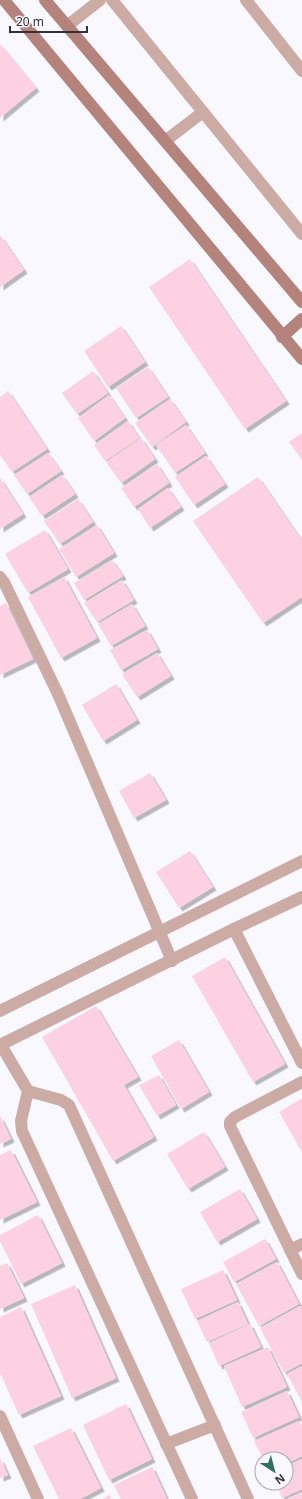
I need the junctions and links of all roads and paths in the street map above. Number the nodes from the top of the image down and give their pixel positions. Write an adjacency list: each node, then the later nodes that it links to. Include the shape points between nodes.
1 (4, 0): 13 (street)
2 (45, 0): 6 (street)
3 (100, 0): 6 (street)
4 (112, 0): 8 (street)
5 (246, 0): 7 (street)
6 (66, 26): 9 (street)
7 (302, 71)
8 (203, 112): 9 (street); 10 (street)
9 (165, 141): 11 (street)
10 (302, 234)
11 (302, 302)
12 (302, 320): 13 (street)
13 (282, 337): 14 (street)
14 (301, 357)
15 (0, 577): 19 (street, via 58,694)
16 (302, 862): 19 (street)
17 (302, 897): 18 (street)
18 (234, 929): 20 (street); 23 (street)
19 (160, 932): 20 (street); 21 (street)
20 (172, 961): 22 (street)
21 (0, 1010)
22 (0, 1045): 25 (street)
23 (302, 1063)
24 (302, 1082): 27 (street, via 230,1122 232,1132)
25 (28, 1091): 30 (street, via 61,1100 69,1105); 31 (street, via 21,1121 22,1131)
26 (302, 1244): 27 (street)
27 (290, 1250): 28 (street)
28 (302, 1274)
29 (0, 1416): 32 (street)
30 (215, 1425): 31 (street); 34 (street)
31 (166, 1444): 33 (street)
32 (38, 1499)
33 (192, 1499)
34 (248, 1499)

